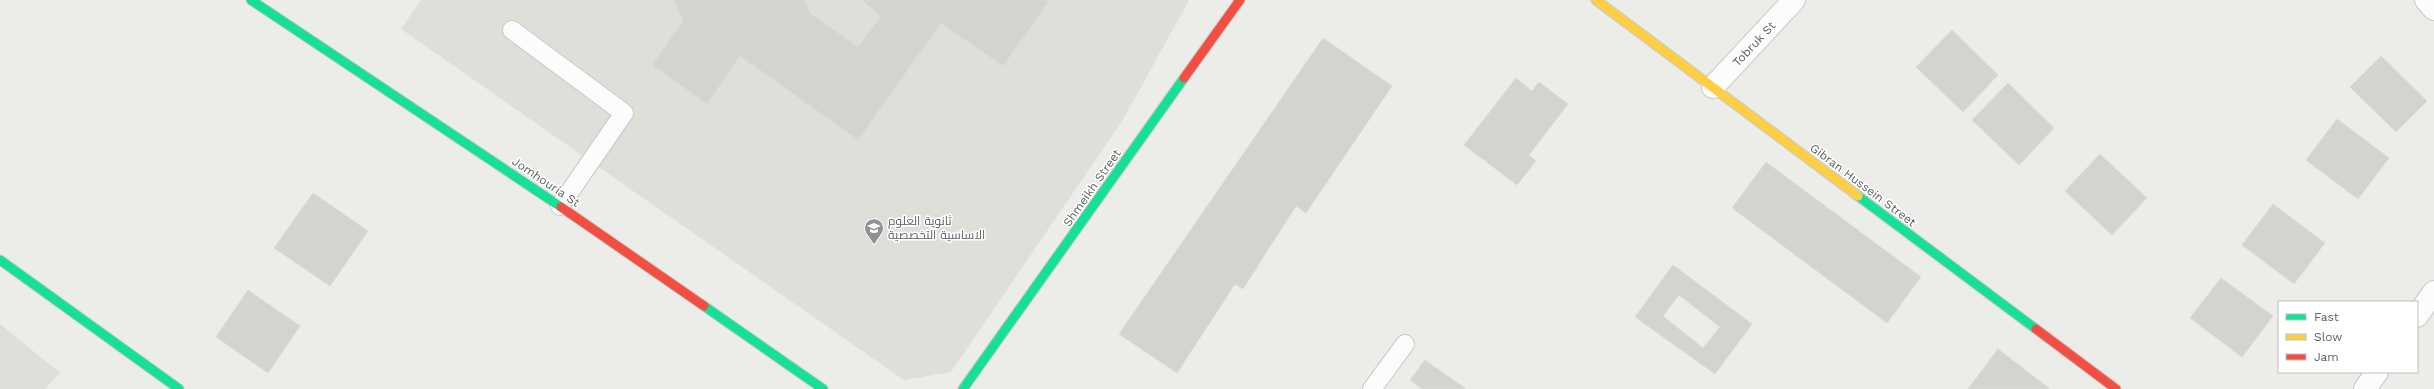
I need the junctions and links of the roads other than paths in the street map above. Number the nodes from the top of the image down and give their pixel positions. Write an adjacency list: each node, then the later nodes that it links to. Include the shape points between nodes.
1 (251, 0): 9 (street, Jomhouria St)
2 (1240, 0): 17 (street, Shmeikh Street)
3 (1596, 0): 8 (street, Gibran Hussein Street)
4 (1794, 0): 8 (street, Tobruk St)
5 (2426, 0): 6 (street)
6 (2434, 9)
7 (512, 30): 9 (lane, via 624,113)
8 (1713, 87): 19 (street, Gibran Hussein Street)
9 (560, 206): 16 (street, Jomhouria St)
10 (0, 260): 15 (street)
11 (2434, 292): 12 (street)
12 (2418, 315)
13 (1405, 344): 18 (lane)
14 (2376, 373): 20 (street)
15 (179, 389)
16 (823, 389)
17 (963, 389)
18 (1372, 389)
19 (2116, 389)
20 (2365, 389)

